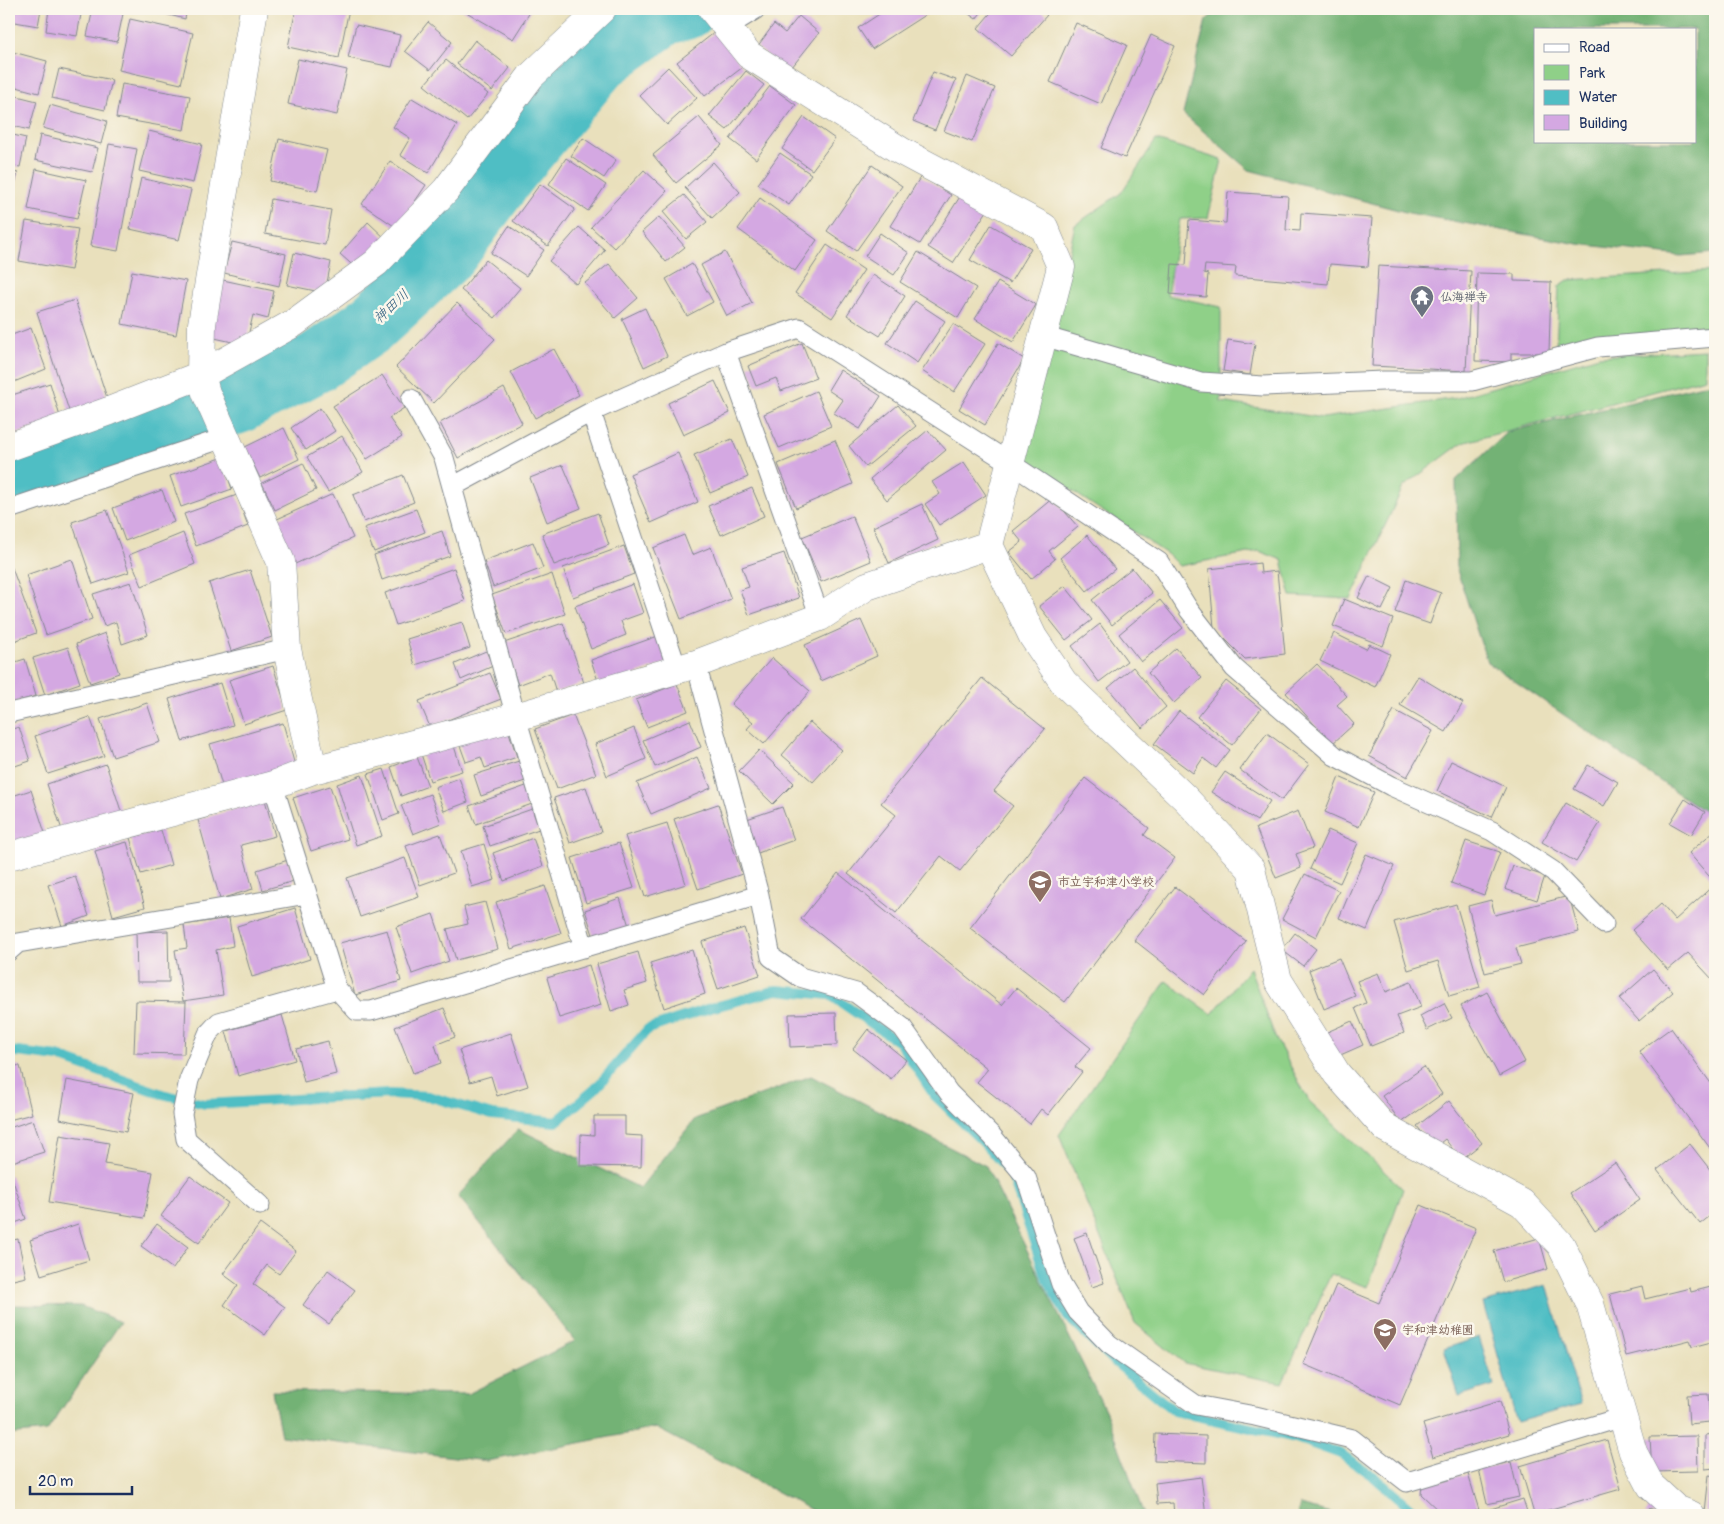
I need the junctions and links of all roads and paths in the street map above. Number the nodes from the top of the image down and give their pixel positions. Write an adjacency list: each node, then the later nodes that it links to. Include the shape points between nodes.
1 (254, 9): 8 (street, via 202,324)
2 (602, 9): 8 (street, via 531,76 446,190 376,263)
3 (756, 9): 4 (lane)
4 (719, 17): 5 (street, via 749,55 901,151 1044,228 1061,268)
5 (1043, 336): 6 (lane, via 1201,382 1263,386 1472,381 1598,347); 13 (street)
6 (1715, 337)
7 (726, 352): 10 (lane); 13 (lane, via 798,328); 17 (lane)
8 (204, 384): 11 (street); 12 (street, via 109,411)
9 (410, 399): 14 (lane, via 444,458)
10 (591, 412): 14 (lane); 19 (lane)
11 (224, 430): 15 (lane); 18 (street, via 281,562)
12 (9, 447)
13 (1010, 463): 16 (street); 27 (lane, via 1159,562 1189,610 1234,668 1335,756 1391,786 1492,831 1553,871)
14 (452, 487): 21 (lane)
15 (9, 510)
16 (989, 545): 17 (street, via 867,586); 32 (street, via 1033,637 1064,683 1186,798 1251,869 1278,980 1337,1074 1385,1128 1522,1203 1561,1245 1590,1304)
17 (820, 617): 19 (street)
18 (286, 649): 20 (lane); 22 (street)
19 (686, 667): 21 (street); 26 (lane)
20 (9, 713)
21 (516, 717): 22 (street); 28 (lane)
22 (313, 770): 23 (street)
23 (273, 785): 24 (street); 25 (lane)
24 (9, 856)
25 (307, 894): 29 (lane, via 18,943); 30 (lane)
26 (759, 895): 28 (lane); 32 (lane, via 771,957 800,977 856,993 902,1027 949,1093 992,1136 1026,1177 1061,1284 1078,1312 1108,1344 1196,1405 1352,1439 1408,1482)
27 (1604, 924)
28 (584, 948): 30 (lane, via 371,1011 358,1011)
29 (9, 951)
30 (337, 989): 31 (lane, via 219,1022 208,1034 189,1080 182,1114 186,1139)
31 (260, 1205)
32 (1623, 1417): 33 (street, via 1633,1452 1652,1486 1676,1509)
33 (1691, 1515)

